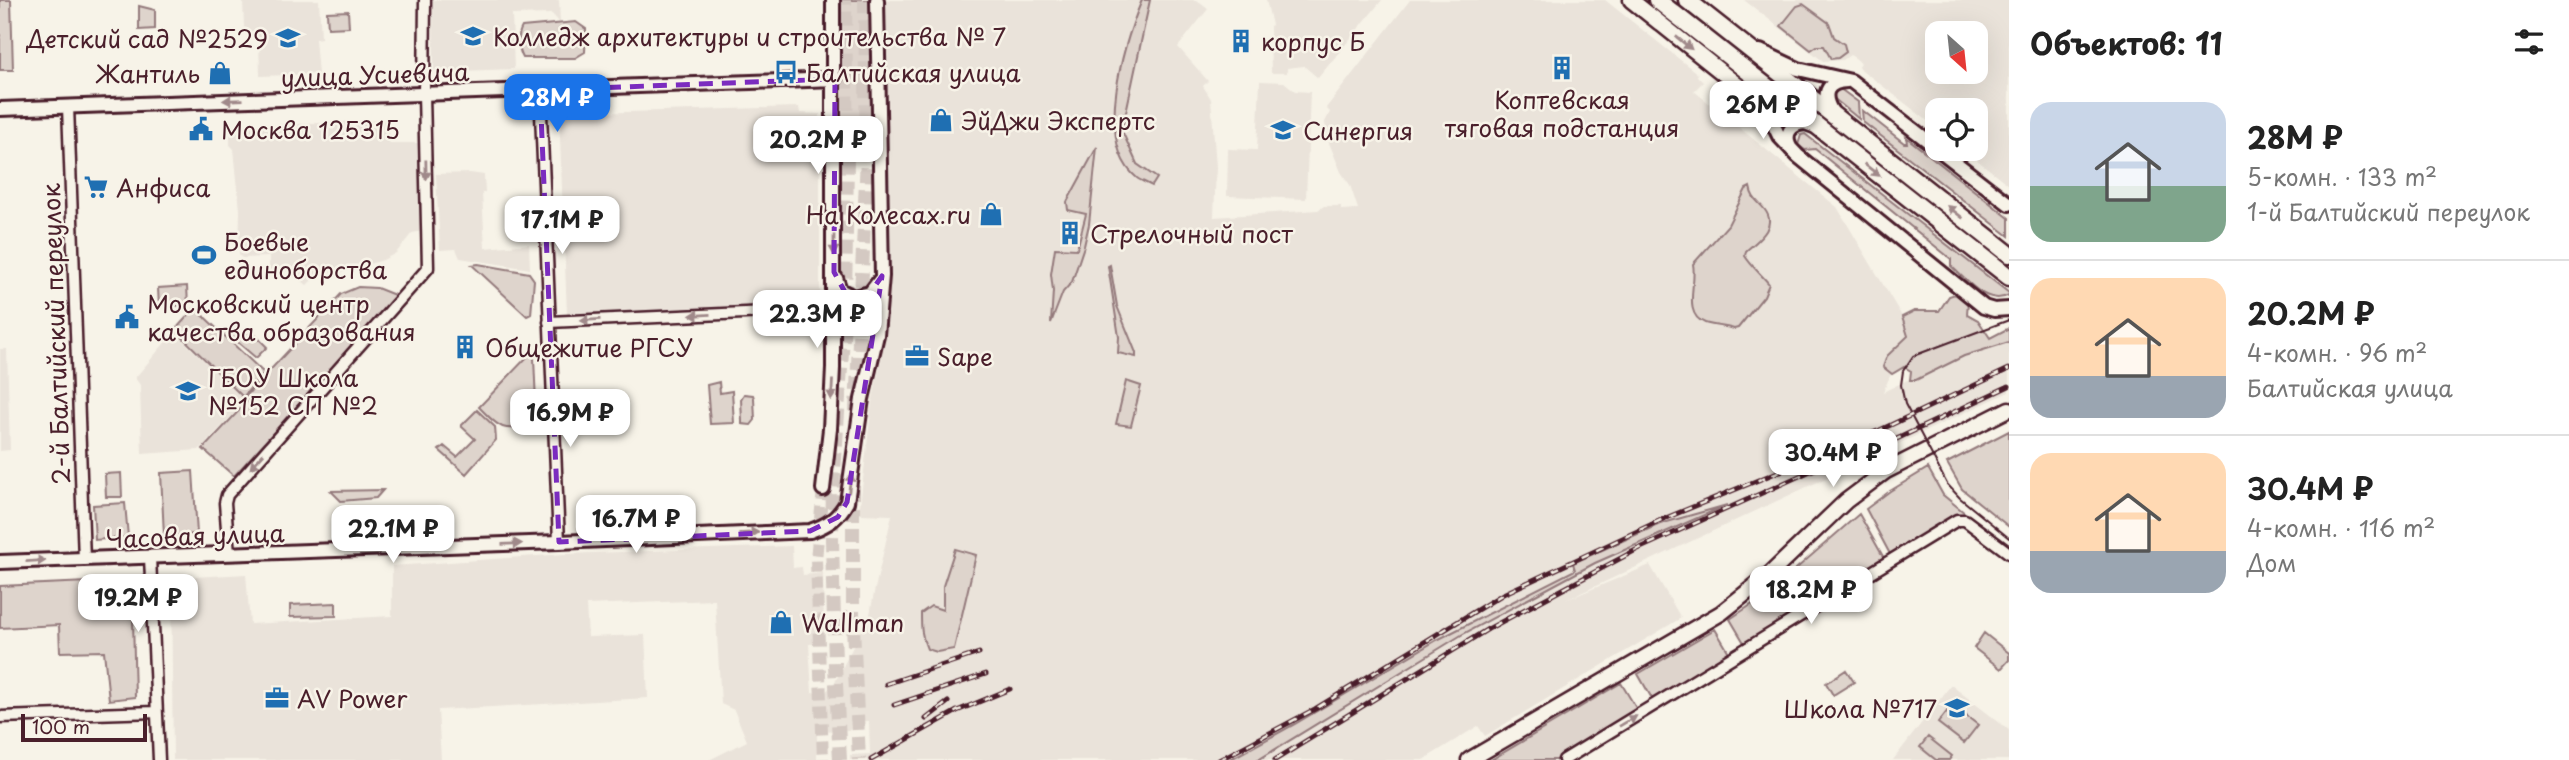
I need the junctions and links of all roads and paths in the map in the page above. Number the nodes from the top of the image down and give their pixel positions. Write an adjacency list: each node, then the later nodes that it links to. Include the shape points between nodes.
1 (425, 0): 11 (street)
2 (833, 0): 8 (street)
3 (877, 0): 23 (street)
4 (1631, 0): 13 (main road, one-way to 13)
5 (1657, 0): 16 (main road)
6 (1687, 0): 7 (main road)
7 (1734, 37): 9 (street, via 1798,69); 15 (main road)
8 (835, 79): 10 (street, улица Усиевича); 22 (street, one-way to 22)
9 (1850, 81): 15 (street, via 1833,83 1825,92); 17 (street)
10 (540, 90): 11 (street, улица Усиевича); 27 (street)
11 (424, 94): 12 (street, улица Усиевича, one-way to 12); 32 (street, one-way to 32, via 428,268 227,495)
12 (68, 106): 14 (street, улица Усиевича); 34 (street, 2-й Балтийский переулок)
13 (1765, 107): 16 (main road); 18 (street)
14 (0, 108)
15 (1836, 118): 21 (main road, one-way to 15)
16 (1811, 125): 18 (street, via 1794,125 1787,135); 24 (main road, one-way to 24)
17 (1925, 138)
18 (1793, 152): 26 (street, via 1977,303 1994,310)
19 (1954, 161): 20 (street)
20 (2009, 204)
21 (2009, 254)
22 (834, 272): 23 (street, via 840,290 853,297 870,293); 25 (street)
23 (882, 276): 30 (street, Часовая улица, one-way to 23, via 810,531 838,517 847,502 862,398 877,335)
24 (2009, 277)
25 (834, 309): 27 (street, one-way to 27); 29 (street, one-way to 29, via 830,429)
26 (2009, 309)
27 (549, 322): 30 (street)
28 (2009, 409): 39 (main road, via 1886,471 1721,613)
29 (822, 489)
30 (559, 542): 32 (street, Часовая улица, one-way to 30)
31 (2009, 553): 40 (street, one-way to 31, via 1957,520 1965,520)
32 (229, 554): 33 (street, Часовая улица)
33 (150, 557): 34 (street, Часовая улица); 36 (street)
34 (84, 560): 35 (street, Часовая улица, one-way to 34)
35 (0, 562)
36 (156, 712): 37 (street); 38 (street)
37 (0, 717)
38 (159, 760)
39 (1469, 760)
40 (1564, 760)

